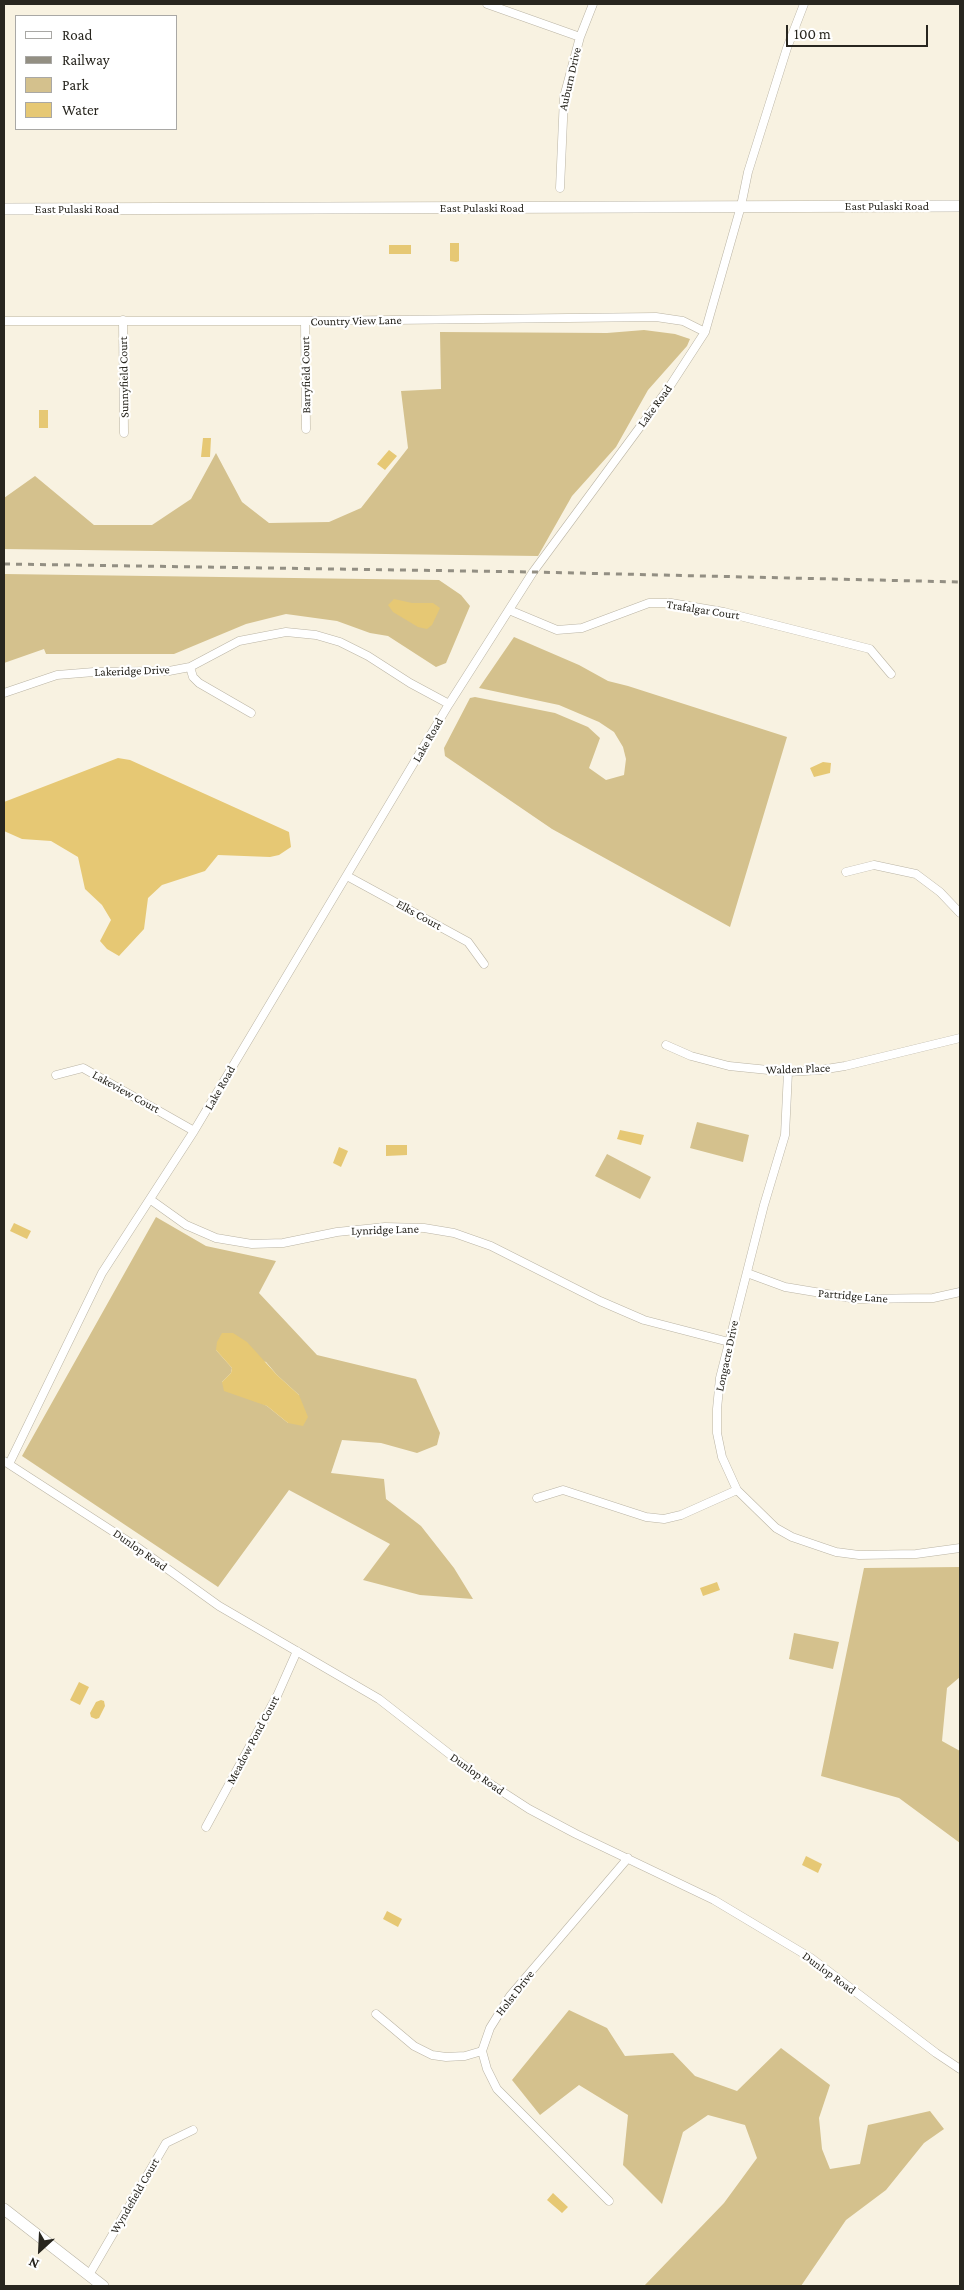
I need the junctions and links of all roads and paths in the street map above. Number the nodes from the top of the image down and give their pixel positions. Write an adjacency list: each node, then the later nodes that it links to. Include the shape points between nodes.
1 (488, 4): 4 (street)
2 (593, 4): 4 (street, Auburn Drive)
3 (804, 4): 6 (street, Lake Road, via 763,122)
4 (580, 36): 5 (street, Auburn Drive, via 564,97)
5 (560, 188)
6 (741, 206): 7 (main road, East Pulaski Road); 8 (main road, East Pulaski Road); 12 (street, Lake Road)
7 (960, 206)
8 (4, 209)
9 (123, 320): 10 (street, Country View Lane); 11 (street, Country View Lane); 14 (street, Sunnyfield Court)
10 (4, 321)
11 (305, 321): 12 (street, Country View Lane, via 656,317 683,321); 13 (street, Barryfield Court)
12 (705, 332): 15 (street, Lake Road, via 668,389 544,556)
13 (306, 429)
14 (124, 433)
15 (509, 610): 17 (street, Trafalgar Court, via 557,630 582,628 648,603 671,603 769,622 870,649); 19 (street, Lake Road)
16 (190, 667): 18 (street, Lakeridge Drive, via 169,671 57,675); 19 (street, Lakeridge Drive, via 239,641 286,632 316,635 368,656); 20 (street, via 199,683)
17 (891, 674)
18 (4, 693)
19 (449, 704): 22 (street, Lake Road)
20 (251, 713)
21 (846, 872): 23 (street, via 874,865 916,874)
22 (347, 876): 24 (street, Elks Court, via 468,942); 29 (street, Lake Road)
23 (960, 913)
24 (484, 964)
25 (960, 1038): 27 (street, Walden Place, via 845,1066)
26 (666, 1045): 27 (street, Walden Place, via 691,1056 729,1066)
27 (788, 1072): 31 (street, Longacre Drive, via 785,1135)
28 (56, 1075): 29 (street, Lakeview Court, via 83,1068)
29 (194, 1131): 30 (street, Lake Road)
30 (151, 1200): 33 (street, Lynridge Lane, via 186,1225 216,1238 252,1244 283,1243 385,1227 454,1233 491,1246 644,1320); 34 (street, Lake Road, via 102,1273)
31 (747, 1273): 32 (street, Partridge Lane, via 785,1287 857,1299 933,1298); 33 (street, Longacre Drive)
32 (960, 1292)
33 (728, 1342): 35 (street, Longacre Drive, via 718,1393 717,1434 722,1457)
34 (6, 1462): 38 (street, Dunlop Road, via 137,1547 219,1606)
35 (737, 1490): 36 (street, via 681,1516 664,1519 646,1517 563,1490); 37 (street, Longacre Drive, via 776,1528 836,1552 916,1554)
36 (537, 1498)
37 (960, 1548)
38 (297, 1651): 39 (street, Meadow Pond Court, via 277,1696); 40 (street, Dunlop Road, via 379,1699 475,1774 529,1809)
39 (206, 1827)
40 (628, 1858): 42 (street, Holst Drive, via 506,2002 490,2028); 43 (street, Dunlop Road, via 725,1906 811,1958)
41 (376, 2014): 42 (street, via 414,2046 432,2054 464,2056)
42 (482, 2051): 45 (street, via 496,2090)
43 (960, 2069)
44 (192, 2130): 47 (street, Wyndefield Court, via 166,2143)
45 (609, 2201)
46 (4, 2209): 47 (main road)
47 (89, 2275): 48 (main road)
48 (103, 2286)

